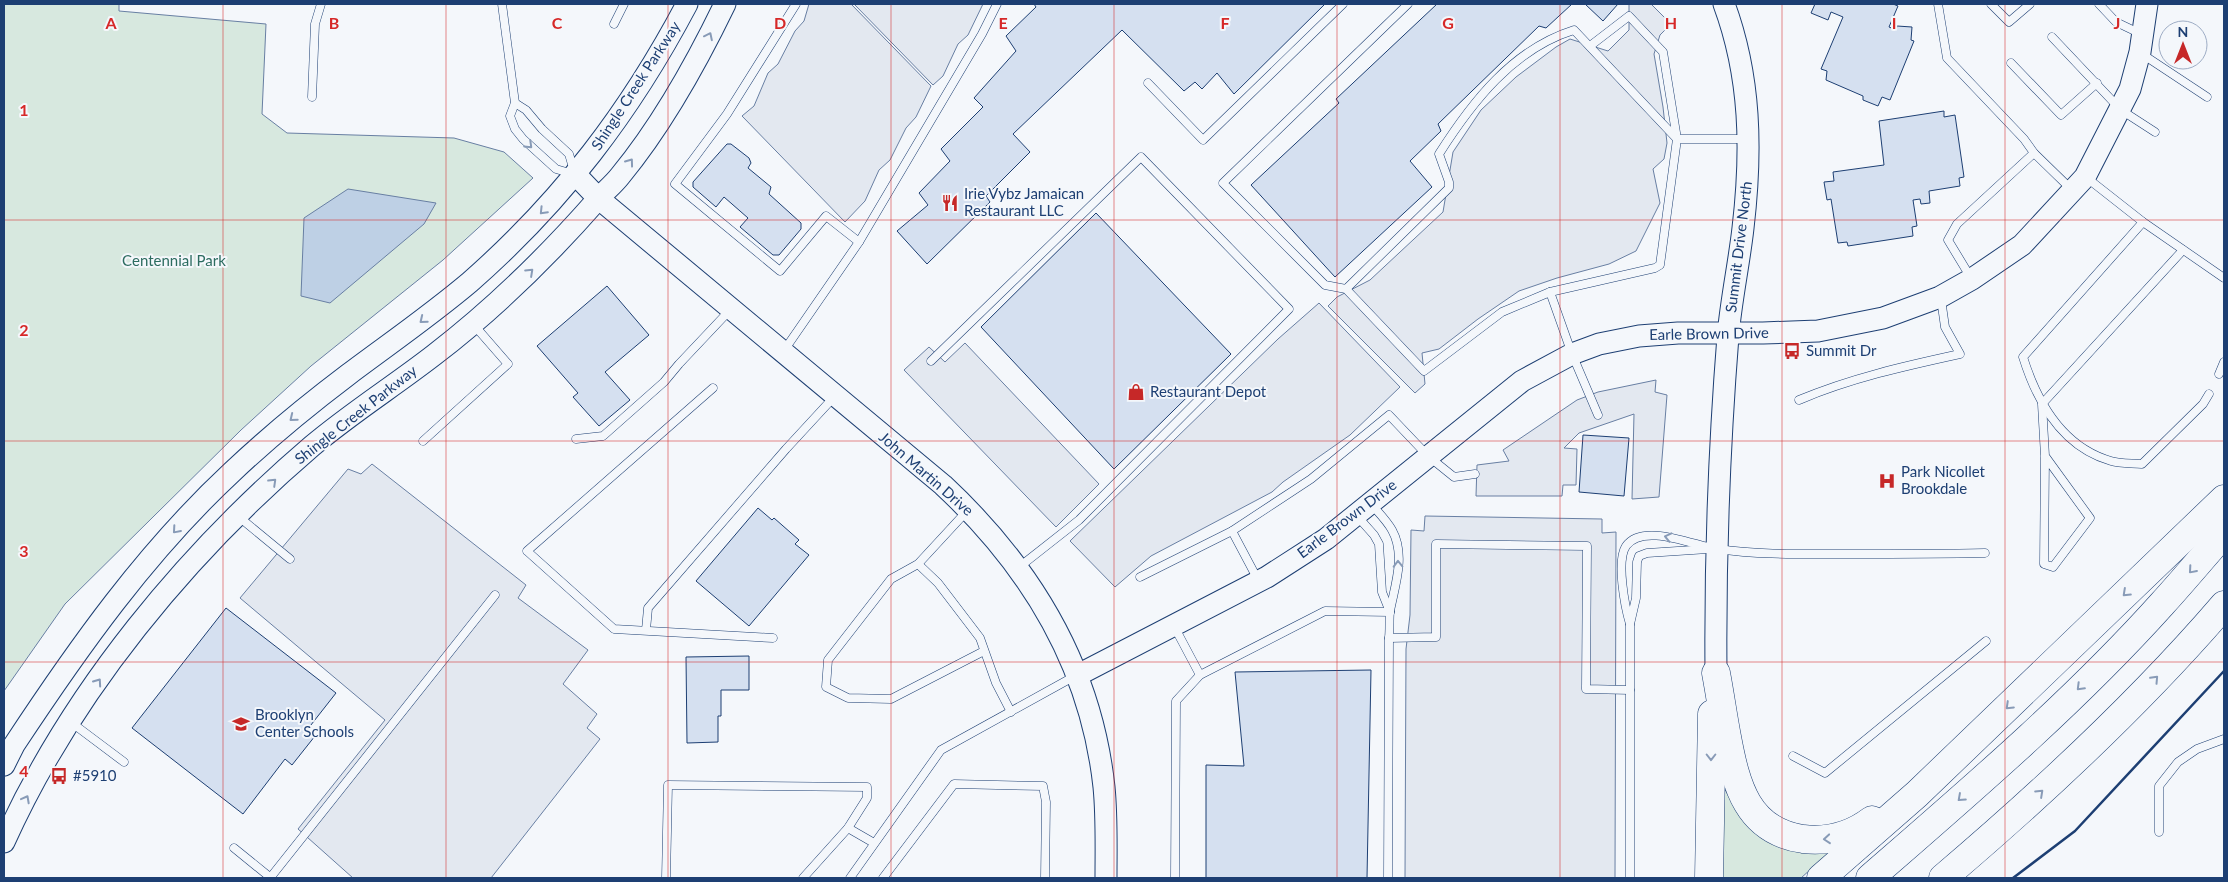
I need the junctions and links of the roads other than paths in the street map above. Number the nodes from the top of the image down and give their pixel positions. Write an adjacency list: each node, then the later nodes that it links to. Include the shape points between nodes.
1 (321, 4): 23 (lane, via 315,24)
2 (502, 4): 25 (lane)
3 (624, 4): 16 (lane)
4 (687, 4): 31 (street, Shingle Creek Parkway, via 664,48 624,110)
5 (725, 4): 33 (street, Shingle Creek Parkway, one-way to 5, via 620,177 662,118 703,50)
6 (796, 4): 35 (lane, via 727,114 675,184 780,271 826,216)
7 (997, 4): 35 (lane)
8 (1344, 4): 21 (lane, via 1203,140)
9 (1408, 4): 39 (lane, via 1223,183 1325,285)
10 (1724, 4): 29 (street, Summit Drive North, via 1743,76)
11 (1938, 4): 30 (lane, via 1947,58)
12 (1991, 4): 13 (lane, via 2009,22)
13 (2030, 4)
14 (2099, 4): 18 (lane)
15 (2147, 4): 18 (street, Earle Brown Drive)
16 (614, 24)
17 (2052, 36): 22 (lane)
18 (2141, 44): 24 (lane); 26 (street, Earle Brown Drive, via 2130,89)
19 (1590, 46): 28 (lane); 28 (lane, via 1628,16 1662,50); 39 (lane, via 1572,30 1541,44 1491,83 1462,118 1439,154 1449,182 1448,188)
20 (2011, 63): 22 (lane, via 2061,115)
21 (1148, 83)
22 (2097, 83): 26 (lane)
23 (312, 97)
24 (2207, 97)
25 (515, 103): 31 (lane, via 569,154); 31 (lane, one-way to 31, via 510,116 514,129 556,169)
26 (2121, 110): 27 (lane); 32 (street, Earle Brown Drive)
27 (2155, 132)
28 (1677, 139): 29 (lane); 40 (lane, via 1660,265)
29 (1749, 139): 44 (street, Summit Drive North, via 1743,227)
30 (2034, 153): 32 (lane); 38 (lane, via 1958,224 1948,240)
31 (576, 175): 33 (street, John Martin Drive); 94 (street, Shingle Creek Parkway, one-way to 94, via 469,282 288,422 178,527 102,616 14,745)
32 (2079, 184): 34 (lane); 38 (street, Earle Brown Drive, via 2022,245)
33 (598, 198): 42 (street, John Martin Drive); 43 (street, Shingle Creek Parkway, one-way to 33, via 553,250)
34 (2143, 222): 36 (lane); 54 (lane, via 2023,357)
35 (859, 242): 45 (lane)
36 (2183, 250): 37 (lane); 54 (lane)
37 (2224, 278)
38 (1972, 280): 41 (street, Earle Brown Drive)
39 (1346, 289): 40 (lane, via 1424,371 1502,312)
40 (1550, 292): 46 (lane)
41 (1940, 297): 44 (street, Earle Brown Drive, via 1883,318 1818,331); 53 (lane, via 1945,327 1960,354 1874,373)
42 (730, 310): 45 (street, John Martin Drive); 56 (lane, via 664,382 604,436)
43 (473, 323): 57 (lane, via 508,364); 64 (street, Shingle Creek Parkway, one-way to 43, via 314,444 434,356)
44 (1728, 334): 46 (street, Earle Brown Drive, via 1639,336 1599,344); 67 (street, Summit Drive North)
45 (782, 353): 52 (street, John Martin Drive)
46 (1572, 354): 55 (lane); 58 (street, Earle Brown Drive, via 1522,381)
47 (931, 360): 71 (lane, via 1141,157 1289,309 1079,520)
48 (2224, 362): 49 (lane)
49 (2219, 374)
50 (713, 388): 79 (lane, via 527,551 614,629)
51 (2209, 394): 54 (lane, via 2203,404 2142,464 2112,461 2080,448 2052,421)
52 (835, 396): 63 (street, John Martin Drive); 79 (lane, via 648,608)
53 (1799, 400)
54 (2042, 404): 59 (lane)
55 (1598, 415)
56 (576, 439)
57 (423, 441)
58 (1428, 456): 60 (lane, via 1454,477); 62 (street, Earle Brown Drive); 65 (lane, via 1389,415 1312,479)
59 (2045, 456): 59 (lane, via 2044,564 2052,566 2090,518)
60 (1475, 474)
61 (2224, 499): 92 (highway, one-way to 92)
62 (1363, 508): 73 (street, Earle Brown Drive, via 1326,539); 75 (lane, via 1379,544 1382,592); 75 (lane, one-way to 62, via 1397,585 1397,544 1393,531)
63 (969, 510): 70 (lane); 71 (street, John Martin Drive)
64 (238, 516): 69 (lane); 89 (street, Shingle Creek Parkway, one-way to 64, via 133,632 189,565)
65 (1232, 531): 72 (lane); 73 (lane)
66 (2224, 533): 113 (highway, one-way to 113, via 2162,605 2027,739)
67 (1715, 549): 68 (lane, via 1797,554); 77 (lane, via 1640,556); 77 (lane, one-way to 77, via 1661,536 1647,536 1626,546 1623,599); 84 (street, Summit Drive North)
68 (1985, 553)
69 (290, 559)
70 (918, 564): 83 (lane, via 938,583 980,638); 83 (lane, via 891,578 828,660 826,687 848,698 891,699)
71 (1018, 568): 85 (street, John Martin Drive, via 1053,623)
72 (1140, 577)
73 (1258, 582): 78 (street, Earle Brown Drive)
74 (495, 595): 101 (lane)
75 (1390, 612): 81 (lane); 86 (lane, via 1325,611)
76 (2219, 612): 95 (highway, one-way to 76, via 2098,740)
77 (1630, 624): 87 (lane)
78 (1174, 626): 85 (street, Earle Brown Drive); 86 (lane)
79 (646, 630): 80 (lane)
80 (773, 638)
81 (1389, 638): 87 (lane, via 1436,637 1436,544 1587,546 1586,689); 109 (lane)
82 (1986, 641): 91 (lane, via 1825,772)
83 (984, 651): 88 (lane)
84 (1716, 673): 92 (highway, one-way to 84, via 1863,827 1846,835 1820,840 1780,832 1756,815 1739,786); 111 (highway, one-way to 111, via 1711,732)
85 (1078, 675): 88 (lane); 107 (street, John Martin Drive, via 1094,732 1104,787)
86 (1200, 675): 108 (lane, via 1176,701)
87 (1630, 690): 110 (lane)
88 (1011, 712): 99 (lane, via 941,750)
89 (71, 722): 93 (lane); 98 (street, Shingle Creek Parkway, one-way to 89)
90 (2224, 738): 97 (lane, via 2197,749 2178,762 2159,786)
91 (1793, 756)
92 (1955, 758): 112 (highway)
93 (124, 762)
94 (4, 765)
95 (2004, 826): 114 (highway); 115 (highway)
96 (848, 828): 99 (lane); 102 (lane, via 867,798 867,787 668,785); 103 (lane)
97 (2159, 832)
98 (4, 842)
99 (874, 843): 104 (lane)
100 (234, 848): 101 (lane)
101 (270, 878)
102 (666, 878)
103 (803, 878)
104 (850, 878)
105 (883, 878): 106 (lane, via 954,784 1043,786 1046,802)
106 (1045, 878)
107 (1106, 878)
108 (1175, 878)
109 (1388, 878)
110 (1630, 878)
111 (1709, 878)
112 (1822, 878)
113 (1870, 878)
114 (1944, 878)
115 (1953, 878)

